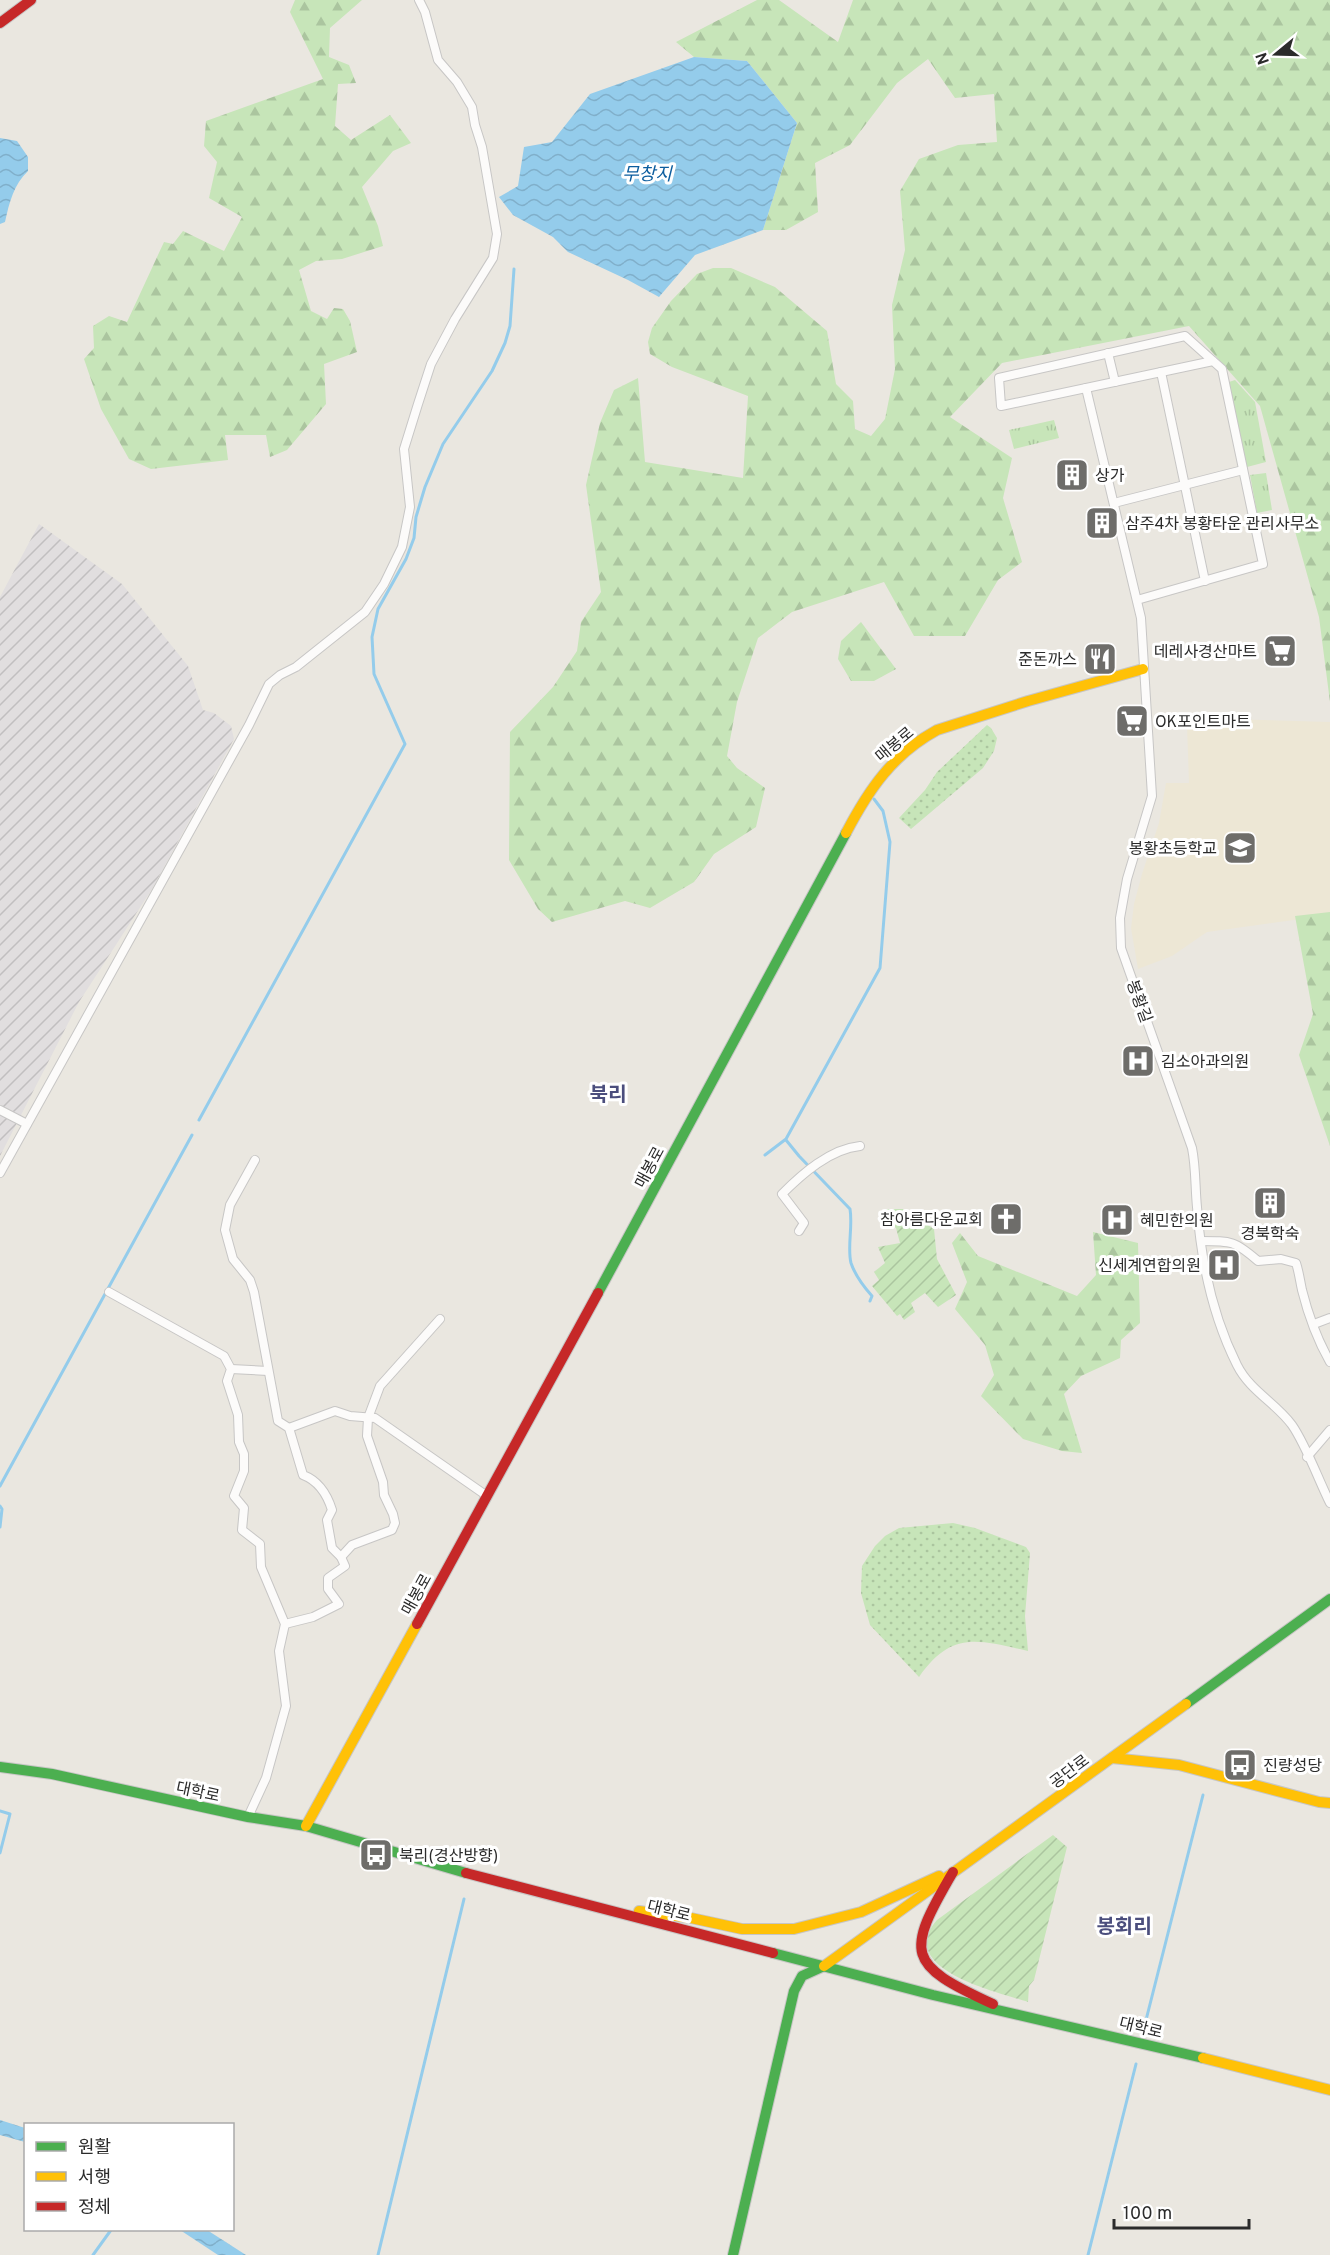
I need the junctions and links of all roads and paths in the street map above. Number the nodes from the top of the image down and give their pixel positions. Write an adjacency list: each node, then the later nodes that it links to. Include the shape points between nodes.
1 (31, 0): 3 (street)
2 (419, 0): 16 (street, via 438,60 472,107 497,234 493,258 431,364 417,404 404,449 411,501 402,548 365,612 296,667 280,675 265,692)
3 (0, 23)
4 (1108, 353): 5 (street, via 1185,336); 7 (street); 8 (street, via 999,378 1001,406)
5 (1213, 361): 6 (street); 9 (street, via 1222,369)
6 (1161, 372): 7 (street); 10 (street)
7 (1114, 382): 8 (street)
8 (1086, 388): 11 (street, 봉황길)
9 (1243, 470): 10 (street); 12 (street, via 1263,564)
10 (1185, 485): 11 (street); 12 (street)
11 (1114, 503): 13 (street, 봉황길)
12 (1205, 581): 13 (street)
13 (1137, 600): 14 (street, 봉황길)
14 (1143, 669): 21 (street, 봉황길, via 1152,796 1127,879 1121,948 1192,1148); 33 (street, 매봉로, via 937,730 900,754 871,788)
15 (0, 1110): 16 (street)
16 (27, 1124): 19 (street)
17 (860, 1146): 20 (street, via 848,1147 809,1170 782,1194 804,1223)
18 (255, 1160): 28 (street, via 230,1205 225,1230 233,1259 250,1280 254,1292)
19 (0, 1173)
20 (799, 1231)
21 (1201, 1241): 25 (street, via 1229,1241 1258,1261 1281,1259 1296,1263); 32 (street, 봉황길, via 1219,1322 1238,1368 1255,1392 1292,1426)
22 (109, 1292): 27 (street, via 224,1356)
23 (1330, 1318): 25 (street)
24 (440, 1319): 29 (street, via 380,1386)
25 (1314, 1324): 26 (street)
26 (1330, 1362)
27 (231, 1369): 28 (street); 37 (street, via 227,1381 238,1415 239,1442 244,1454 244,1471 234,1496 244,1508 242,1530 261,1544 261,1567)
28 (268, 1371): 30 (street, via 278,1421)
29 (368, 1418): 30 (street, via 335,1411); 33 (street, via 375,1418); 35 (street, via 367,1436 395,1523 392,1530 352,1545)
30 (289, 1428): 35 (street, via 303,1475 315,1479 329,1500 332,1510 327,1520 332,1548)
31 (1330, 1430): 32 (street)
32 (1308, 1457): 34 (street, 봉황길)
33 (487, 1496): 42 (street, 매봉로)
34 (1330, 1503)
35 (341, 1557): 37 (street, via 345,1566 328,1578 328,1589 339,1604 313,1617)
36 (1330, 1599): 38 (street, 공단로)
37 (285, 1624): 41 (street, via 279,1651 286,1706 266,1778)
38 (1112, 1758): 40 (street, via 1179,1765); 43 (street, 공단로)
39 (0, 1767): 41 (street, 대학로, via 52,1774)
40 (1330, 1803)
41 (248, 1817): 42 (street, 대학로)
42 (306, 1826): 44 (street, 대학로)
43 (956, 1869): 44 (street, via 861,1912 794,1929 742,1929); 45 (street, 공단로); 46 (street, via 927,1917 920,1949 934,1973)
44 (588, 1904): 45 (street, 대학로)
45 (825, 1965): 46 (street, 대학로); 48 (street, 공단로, via 802,1974 796,1982)
46 (1009, 2012): 47 (street, 대학로)
47 (1330, 2090)
48 (734, 2255)

